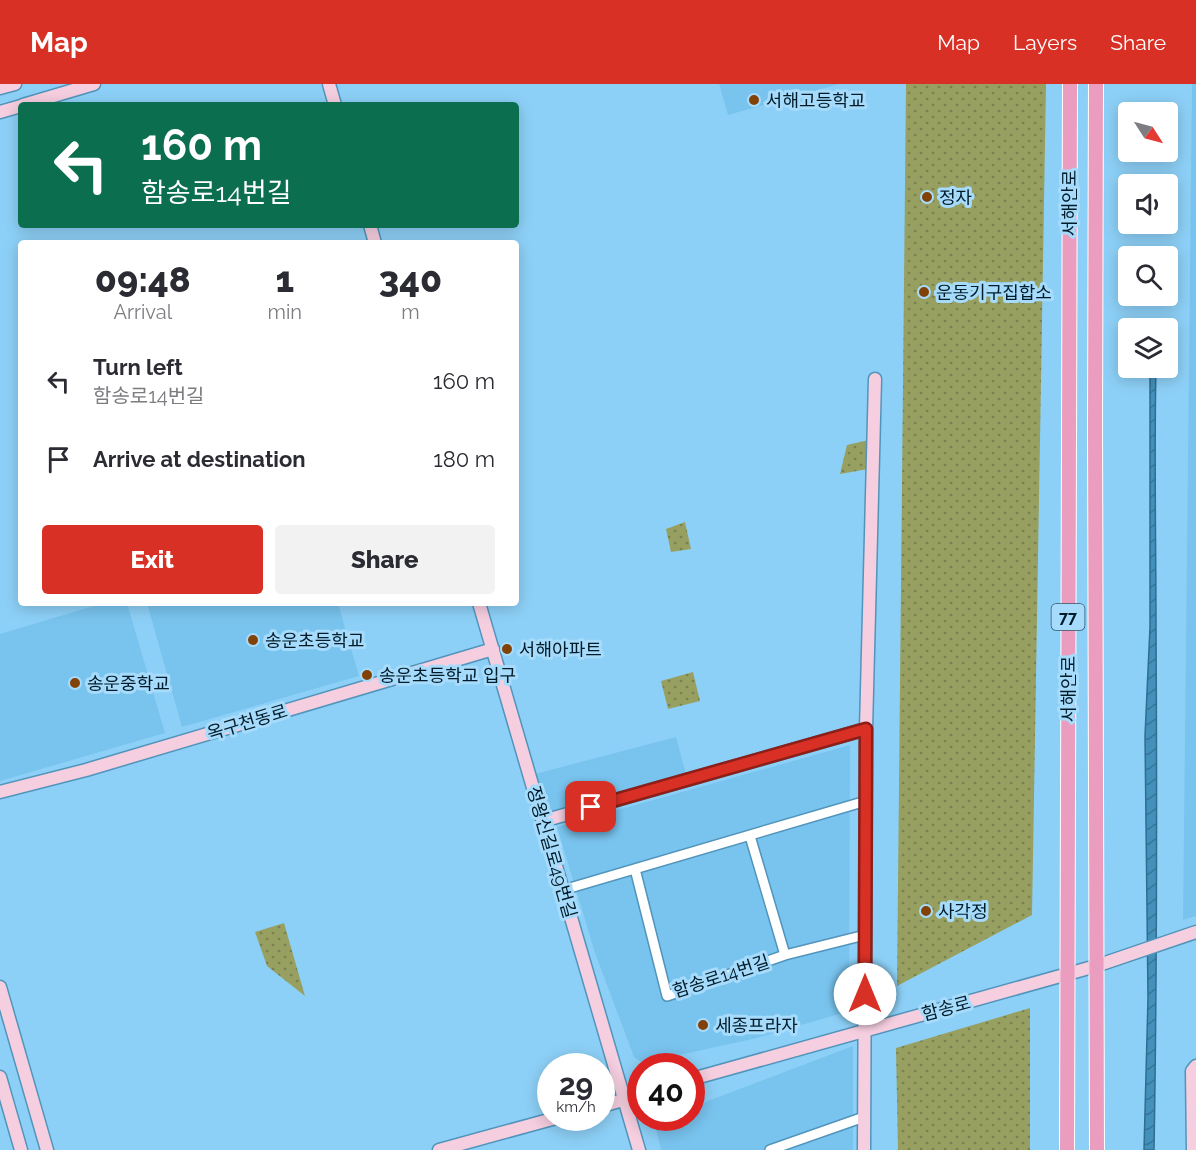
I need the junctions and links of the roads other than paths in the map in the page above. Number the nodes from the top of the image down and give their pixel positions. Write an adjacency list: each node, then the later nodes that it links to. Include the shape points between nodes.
1 (15, 84): 6 (street)
2 (94, 84): 7 (street)
3 (329, 84): 8 (street)
4 (1070, 84): 25 (main road, 서해안로 / 77)
5 (1096, 84): 24 (main road, 서해안로 / 77)
6 (0, 88)
7 (32, 102)
8 (334, 102)
9 (18, 106): 10 (street)
10 (0, 112)
11 (875, 379): 14 (street)
12 (480, 606): 13 (street, 정왕신길로49번길)
13 (493, 649): 15 (street, 옥구천동로); 17 (street, 정왕신길로49번길)
14 (866, 729): 16 (street); 17 (street)
15 (0, 792)
16 (866, 801): 18 (street); 22 (street)
17 (543, 821): 20 (street, 정왕신길로49번길)
18 (750, 836): 19 (street); 23 (street)
19 (635, 869): 20 (street); 23 (street, 함송로14번길, via 667,996)
20 (563, 890): 32 (street, 정왕신길로49번길)
21 (1196, 932): 24 (street, 함송로)
22 (865, 935): 23 (street, 함송로14번길); 27 (street)
23 (785, 955)
24 (1096, 966): 25 (street, 함송로); 43 (main road, 서해안로 / 77)
25 (1067, 974): 27 (street, 함송로); 42 (main road, 서해안로 / 77)
26 (0, 987): 37 (street)
27 (864, 1030): 29 (street, 함송로); 34 (street)
28 (1196, 1066): 44 (street, via 1192,1071)
29 (705, 1075)
30 (0, 1077): 36 (street)
31 (627, 1099): 32 (street)
32 (624, 1100): 33 (street); 39 (street, 정왕신길로49번길)
33 (615, 1102)
34 (864, 1117): 40 (street); 41 (street)
35 (537, 1123): 38 (street)
36 (21, 1150)
37 (47, 1150)
38 (439, 1150)
39 (639, 1150)
40 (770, 1150)
41 (864, 1150)
42 (1067, 1150)
43 (1097, 1150)
44 (1193, 1150)

